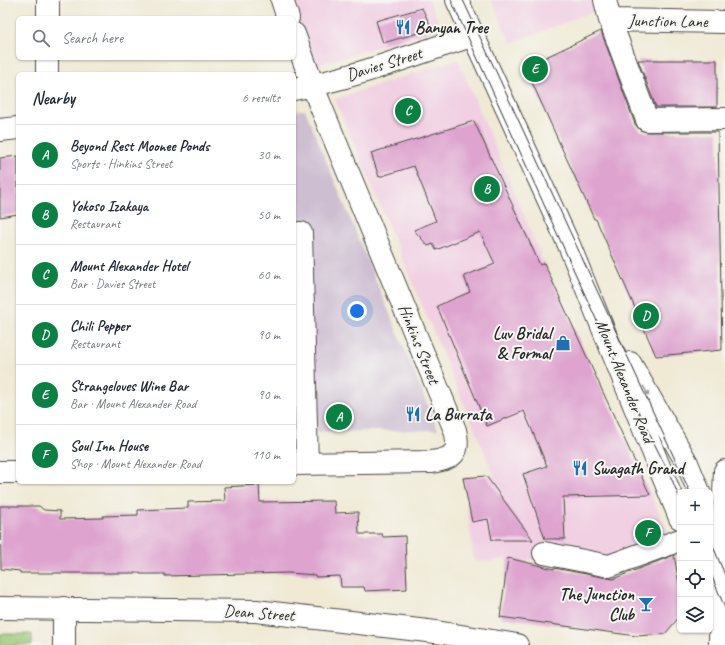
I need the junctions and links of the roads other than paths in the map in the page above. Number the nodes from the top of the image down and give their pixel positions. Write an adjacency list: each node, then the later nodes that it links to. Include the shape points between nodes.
1 (48, 0): 5 (street)
2 (282, 0): 6 (street)
3 (457, 0): 8 (street, Mount Alexander Road)
4 (608, 10): 7 (street, Junction Lane); 13 (street, via 647,120)
5 (48, 16)
6 (287, 16)
7 (725, 22)
8 (474, 35): 12 (street, Davies Street); 17 (street, Mount Alexander Road)
9 (296, 46): 12 (street)
10 (47, 60): 11 (street)
11 (47, 72)
12 (303, 88): 18 (street, Hinkins Street, via 455,430 457,444 451,457 431,462)
13 (725, 119)
14 (16, 128): 15 (street)
15 (0, 130)
16 (296, 234): 18 (street, via 301,233)
17 (569, 245): 22 (street, Mount Alexander Road, one-way to 22); 23 (street, Mount Alexander Road)
18 (300, 464)
19 (725, 471): 26 (street)
20 (0, 472): 21 (street)
21 (16, 472)
22 (699, 489)
23 (677, 511)
24 (713, 523): 26 (street)
25 (677, 541): 27 (street, via 609,566)
26 (723, 545): 33 (street)
27 (544, 553)
28 (711, 597): 33 (street)
29 (0, 608): 30 (street, Dean Street)
30 (64, 608): 31 (street); 32 (street, Dean Street, via 256,611 436,632)
31 (64, 645)
32 (517, 645)
33 (720, 645)

